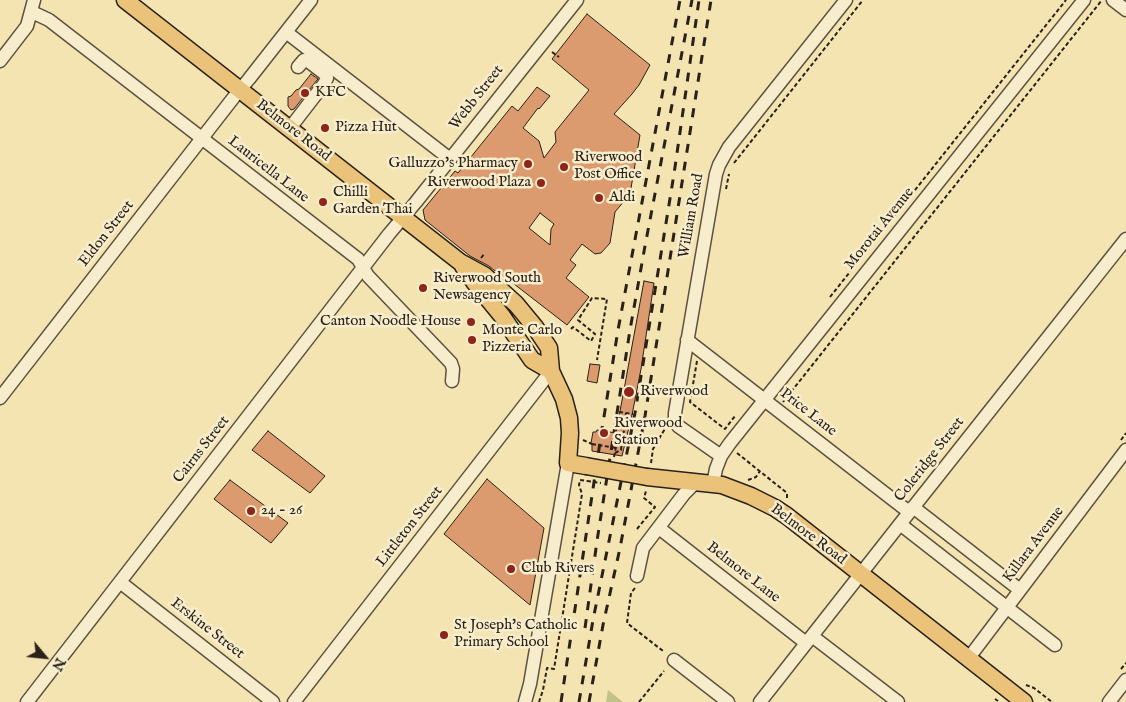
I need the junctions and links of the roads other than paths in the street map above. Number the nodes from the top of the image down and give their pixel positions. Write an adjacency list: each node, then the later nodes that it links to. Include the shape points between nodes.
1 (125, 0): 12 (main road, Belmore Road)
2 (311, 0): 9 (street, Eldon Street)
3 (576, 0): 15 (street, Webb Street)
4 (846, 0): 19 (street, William Road, via 729,147 719,165)
5 (1084, 0): 23 (street, Morotai Avenue)
6 (1113, 0): 8 (street)
7 (33, 6): 10 (street, via 24,31); 14 (street, Lauricella Lane)
8 (1126, 10)
9 (286, 32): 12 (street, Eldon Street); 15 (street)
10 (0, 61)
11 (298, 67): 13 (street, via 308,60 327,78)
12 (240, 89): 13 (main road, Belmore Road); 14 (street, Eldon Street)
13 (290, 128): 16 (main road, Belmore Road)
14 (201, 139): 18 (street, Lauricella Lane, via 358,260); 22 (street, Eldon Street)
15 (450, 159): 16 (street, Webb Street)
16 (404, 217): 18 (street, Cairns Street); 20 (main road, Belmore Road, via 504,292 549,348)
17 (1126, 239): 29 (street, Coleridge Street)
18 (362, 268): 21 (street, Lauricella Lane, via 451,363); 34 (street, Cairns Street)
19 (687, 340): 23 (street, Price Lane); 25 (street, William Road, via 675,421)
20 (551, 371): 26 (main road, Belmore Road, via 569,418); 45 (street, Littleton Street)
21 (452, 381)
22 (0, 398)
23 (764, 400): 25 (street, Morotai Avenue); 29 (street, Price Lane)
24 (1126, 450): 35 (street, Killara Avenue)
25 (721, 456): 28 (street, Morotai Avenue)
26 (568, 463): 27 (main road, Belmore Road, bridge, via 586,474); 46 (street, via 530,684)
27 (696, 482): 28 (main road, Belmore Road); 31 (street)
28 (713, 484): 32 (main road, Belmore Road, via 740,491 775,508)
29 (911, 510): 30 (street, Coleridge Street); 35 (street, Price Lane)
30 (900, 524): 32 (street, Coleridge Street); 36 (street)
31 (659, 528): 33 (street, via 643,548); 37 (street, Belmore Lane)
32 (860, 574): 37 (street, Coleridge Street); 39 (main road, Belmore Road)
33 (636, 581)
34 (120, 582): 43 (street, Cairns Street); 44 (street, Erskine Street)
35 (1020, 590): 36 (street, Killara Avenue)
36 (1006, 608): 38 (street); 39 (street, Killara Avenue)
37 (809, 640): 48 (street, Coleridge Street); 49 (street, Belmore Lane)
38 (1055, 646)
39 (968, 659): 42 (main road, Belmore Road)
40 (674, 660): 47 (street)
41 (1126, 680): 50 (street)
42 (1017, 695)
43 (27, 702)
44 (273, 702)
45 (294, 702)
46 (524, 702)
47 (728, 702)
48 (760, 702)
49 (898, 702)
50 (1109, 702)

